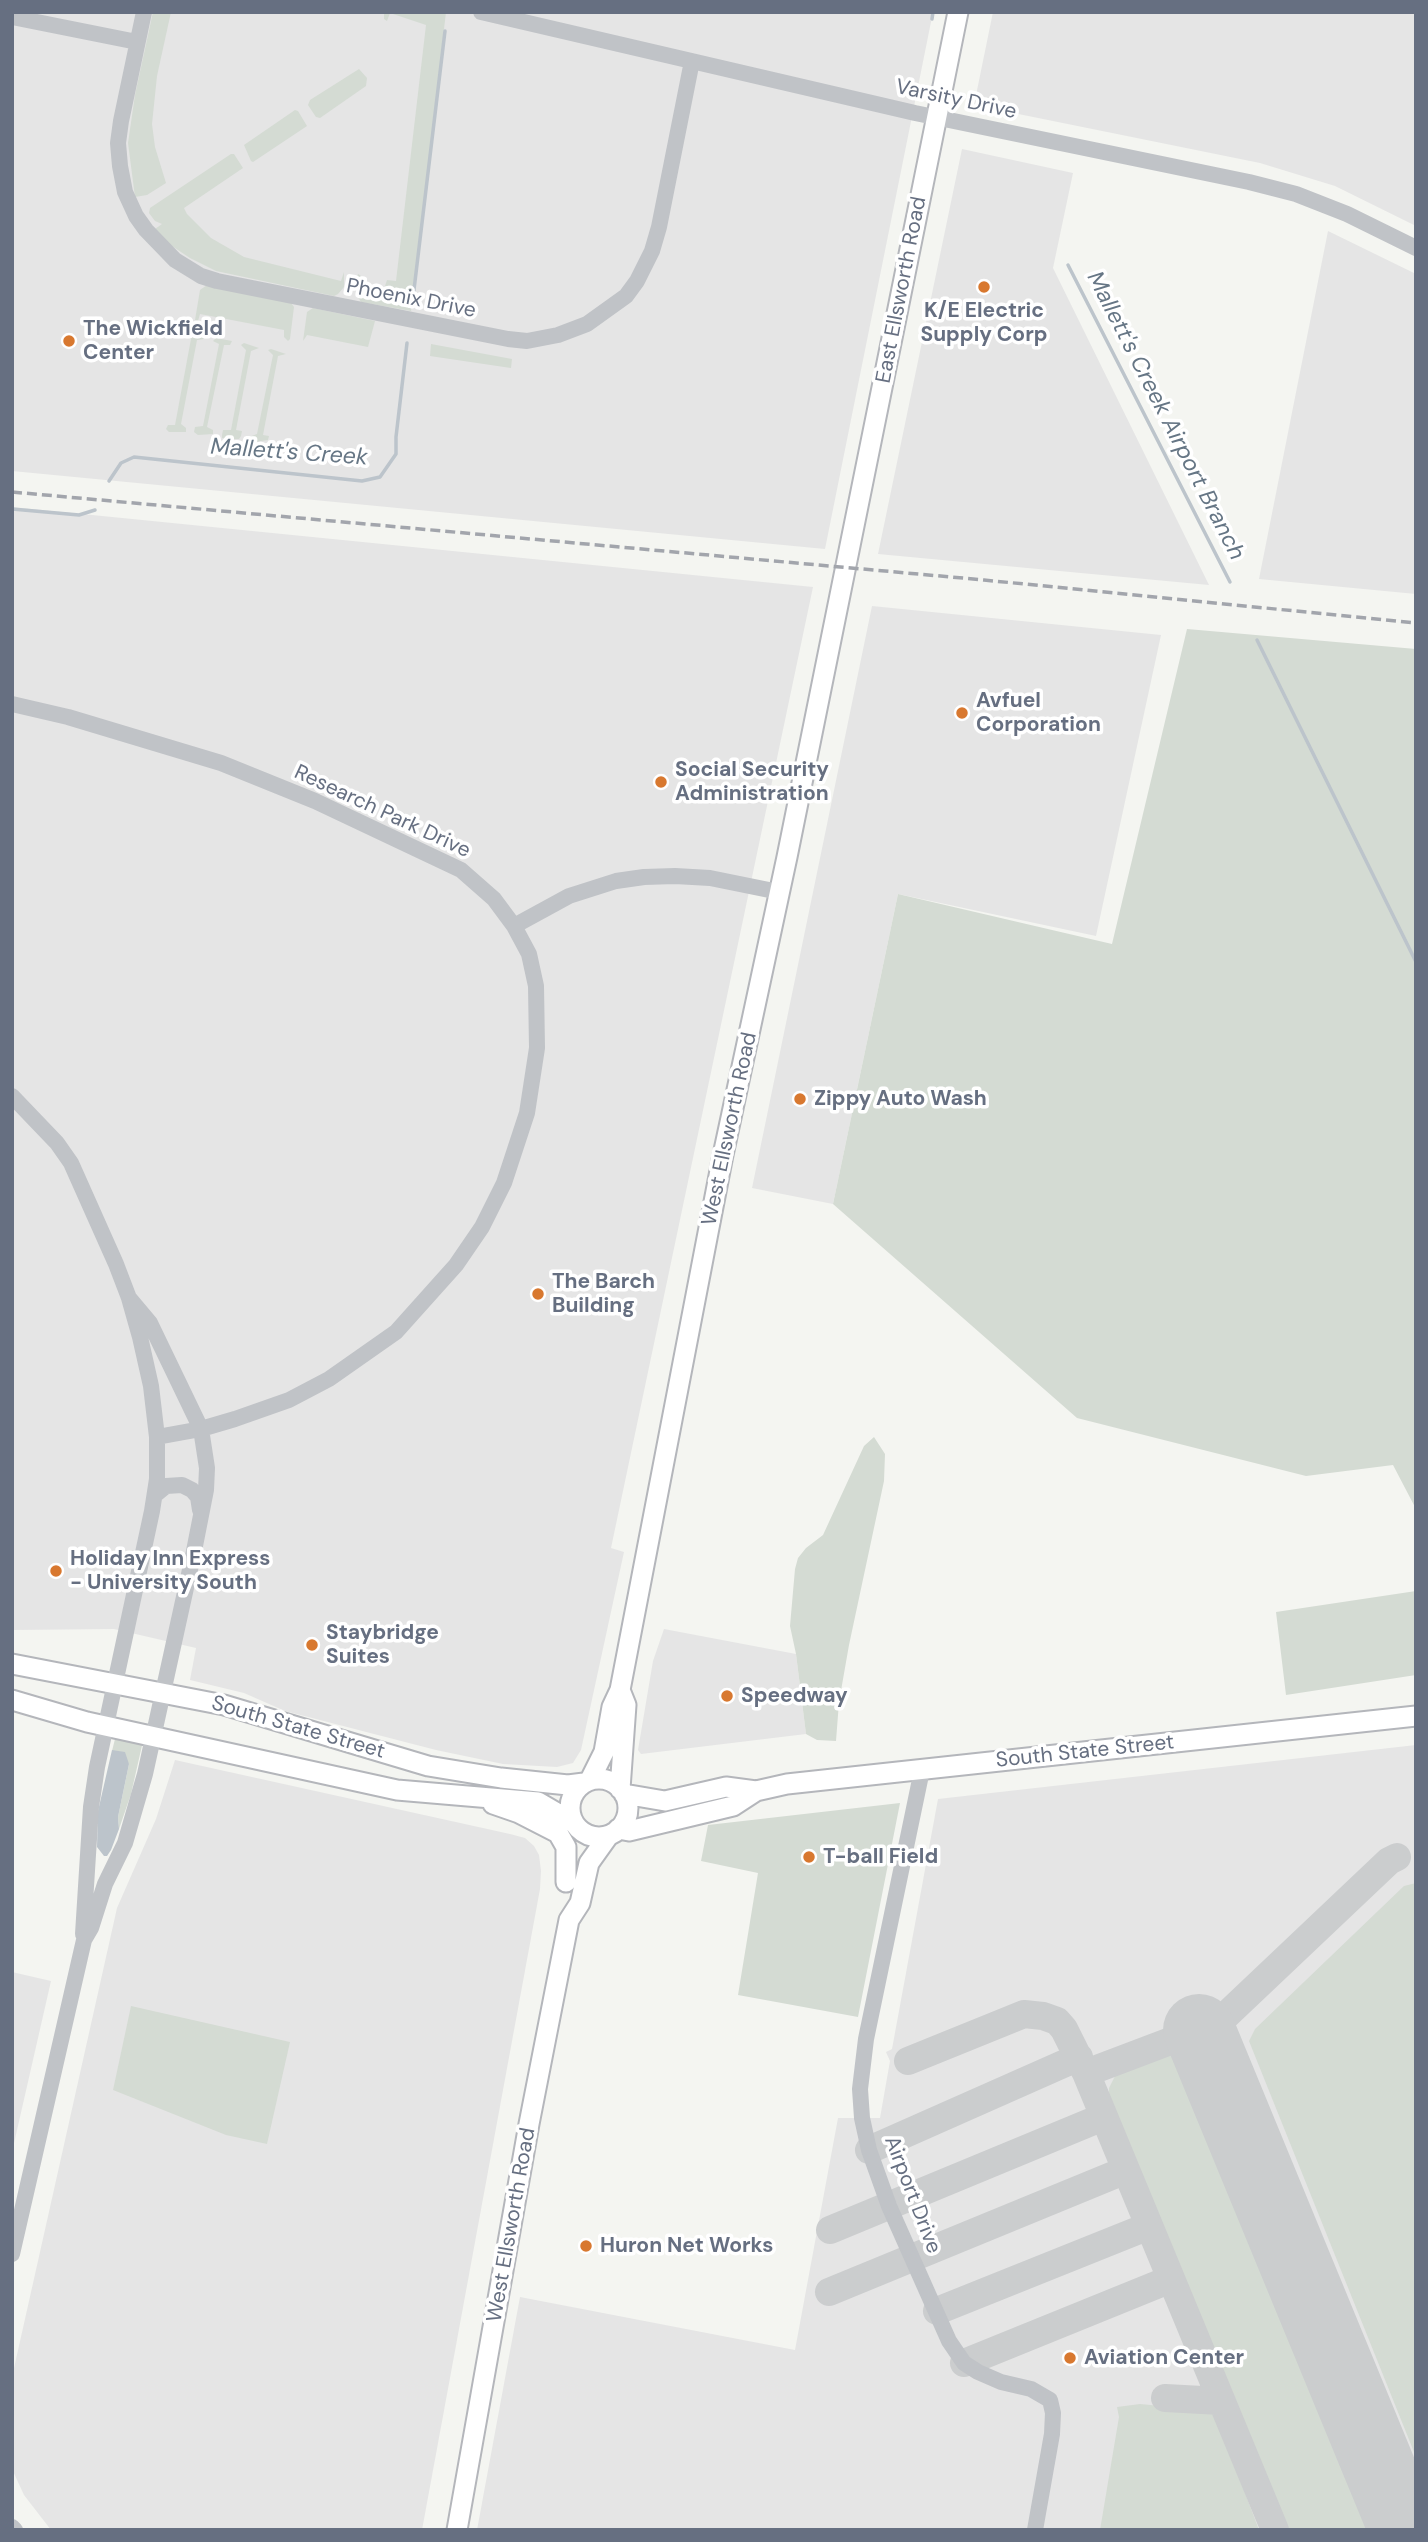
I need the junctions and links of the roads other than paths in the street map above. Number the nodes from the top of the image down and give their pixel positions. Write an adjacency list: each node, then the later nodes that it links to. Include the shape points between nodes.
1 (144, 12): 5 (street)
2 (481, 12): 6 (street, Varsity Drive)
3 (958, 12): 7 (main road, East Ellsworth Road)
4 (12, 18): 5 (street)
5 (137, 42): 6 (street, Phoenix Drive, via 121,121 120,166 136,216 175,260 217,281 527,341 587,324 626,296 637,281 659,227)
6 (692, 61): 7 (street, Varsity Drive)
7 (936, 118): 8 (street, Varsity Drive, via 1296,194); 9 (main road, East Ellsworth Road)
8 (1416, 248)
9 (844, 568): 11 (main road, West Ellsworth Road)
10 (12, 704): 12 (street, Research Park Drive, via 175,748 315,800 461,870)
11 (779, 892): 12 (street, via 710,878 616,880 569,896); 21 (main road, West Ellsworth Road, via 723,1155)
12 (514, 926): 15 (street, Research Park Drive, via 529,954 536,986 537,1048 520,1137 482,1227 427,1300 364,1356 302,1394)
13 (12, 1096): 14 (street, via 71,1163)
14 (129, 1298): 15 (street, via 150,1323); 16 (street, via 151,1386)
15 (201, 1430): 16 (street, Research Park Drive); 18 (street, via 207,1468)
16 (157, 1437): 17 (street)
17 (155, 1495): 18 (street, via 166,1486 182,1485 198,1497); 20 (street)
18 (201, 1514): 22 (street)
19 (12, 1666): 20 (main road, South State Street)
20 (115, 1683): 22 (main road, South State Street); 25 (street)
21 (620, 1690): 32 (main road, West Ellsworth Road, via 612,1707 606,1747); 34 (main road, West Ellsworth Road, via 626,1706)
22 (163, 1693): 26 (street); 27 (main road, South State Street, via 232,1707)
23 (12, 1700): 25 (main road, South State Street)
24 (1416, 1716): 30 (main road, South State Street)
25 (106, 1726): 26 (main road, South State Street); 38 (street)
26 (154, 1735): 28 (main road, South State Street); 41 (street, via 136,1808)
27 (326, 1735): 28 (main road, via 334,1746 333,1761 321,1769); 29 (main road, South State Street)
28 (307, 1769): 33 (main road, South State Street)
29 (449, 1770): 31 (main road, South State Street); 33 (main road, via 435,1776 387,1764 376,1772)
30 (922, 1770): 35 (main road, South State Street); 47 (street, Airport Drive, via 866,2039 862,2119 889,2206 950,2342 964,2363 1050,2400 1052,2434)
31 (491, 1777): 32 (main road, South State Street, via 568,1785); 36 (main road, via 488,1791 443,1787)
32 (587, 1781): 34 (main road, via 608,1780); 39 (main road, via 570,1801)
33 (372, 1784): 36 (main road, South State Street)
34 (622, 1791): 35 (main road, South State Street, via 666,1801 726,1787); 40 (main road, via 627,1811)
35 (756, 1791): 40 (main road, South State Street, via 733,1806)
36 (426, 1793): 37 (main road, South State Street)
37 (458, 1796): 39 (main road, South State Street, via 538,1802); 42 (main road, via 502,1806 558,1833 566,1847)
38 (91, 1807): 41 (street, via 95,1859 100,1864); 44 (street)
39 (576, 1826): 40 (main road, via 596,1837); 42 (main road, West Ellsworth Road)
40 (613, 1832): 43 (main road, West Ellsworth Road, via 589,1863 580,1903)
41 (116, 1860): 44 (street)
42 (566, 1882): 43 (main road, West Ellsworth Road, via 563,1902)
43 (569, 1920): 46 (main road, West Ellsworth Road)
44 (84, 1940): 45 (street)
45 (12, 2254)
46 (457, 2530)
47 (1035, 2530)

